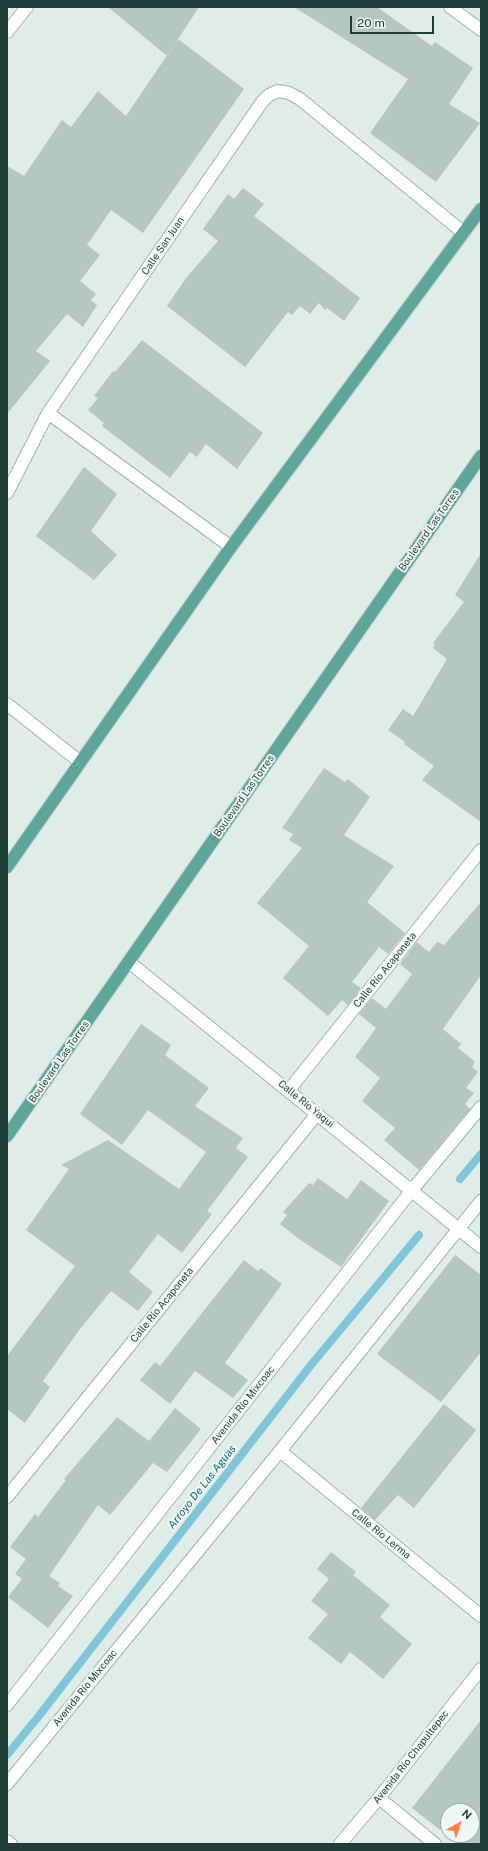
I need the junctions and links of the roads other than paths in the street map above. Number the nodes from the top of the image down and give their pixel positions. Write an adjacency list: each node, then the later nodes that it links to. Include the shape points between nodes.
1 (27, 7): 4 (street)
2 (450, 7): 3 (street)
3 (481, 30)
4 (7, 32)
5 (481, 209): 6 (main road)
6 (464, 233): 7 (street, Calle San Juan, via 300,99 288,93 278,92 269,95); 10 (main road)
7 (48, 413): 9 (street, Calle San Juan); 10 (street)
8 (481, 456): 15 (main road, Boulevard Las Torres)
9 (7, 492)
10 (231, 547): 12 (main road)
11 (7, 704): 12 (street)
12 (80, 762): 14 (main road)
13 (481, 850): 16 (street, Calle Río Acaponeta)
14 (7, 866)
15 (129, 962): 16 (street, Calle Río Yaqui); 19 (main road, Boulevard Las Torres)
16 (289, 1090): 18 (street, Calle Río Yaqui)
17 (481, 1107): 20 (street, Avenida Río Mixcoac)
18 (317, 1114): 20 (street, Calle Río Yaqui); 25 (street, Calle Río Acaponeta)
19 (7, 1136)
20 (412, 1190): 22 (street, Calle Río Yaqui); 28 (street, Avenida Río Mixcoac)
21 (481, 1201): 22 (street, Avenida Río Mixcoac)
22 (459, 1229): 23 (street, Calle Río Yaqui); 24 (street, Avenida Río Mixcoac)
23 (481, 1247)
24 (280, 1451): 26 (street, Calle Río Lerma); 29 (street, Avenida Río Mixcoac)
25 (7, 1497)
26 (481, 1616)
27 (481, 1669): 30 (street, Avenida Río Chapultepec)
28 (7, 1705)
29 (7, 1784)
30 (379, 1798): 33 (street, Avenida Río Chapultepec); 34 (street)
31 (7, 1840): 32 (street)
32 (12, 1844)
33 (340, 1844)
34 (435, 1844)

